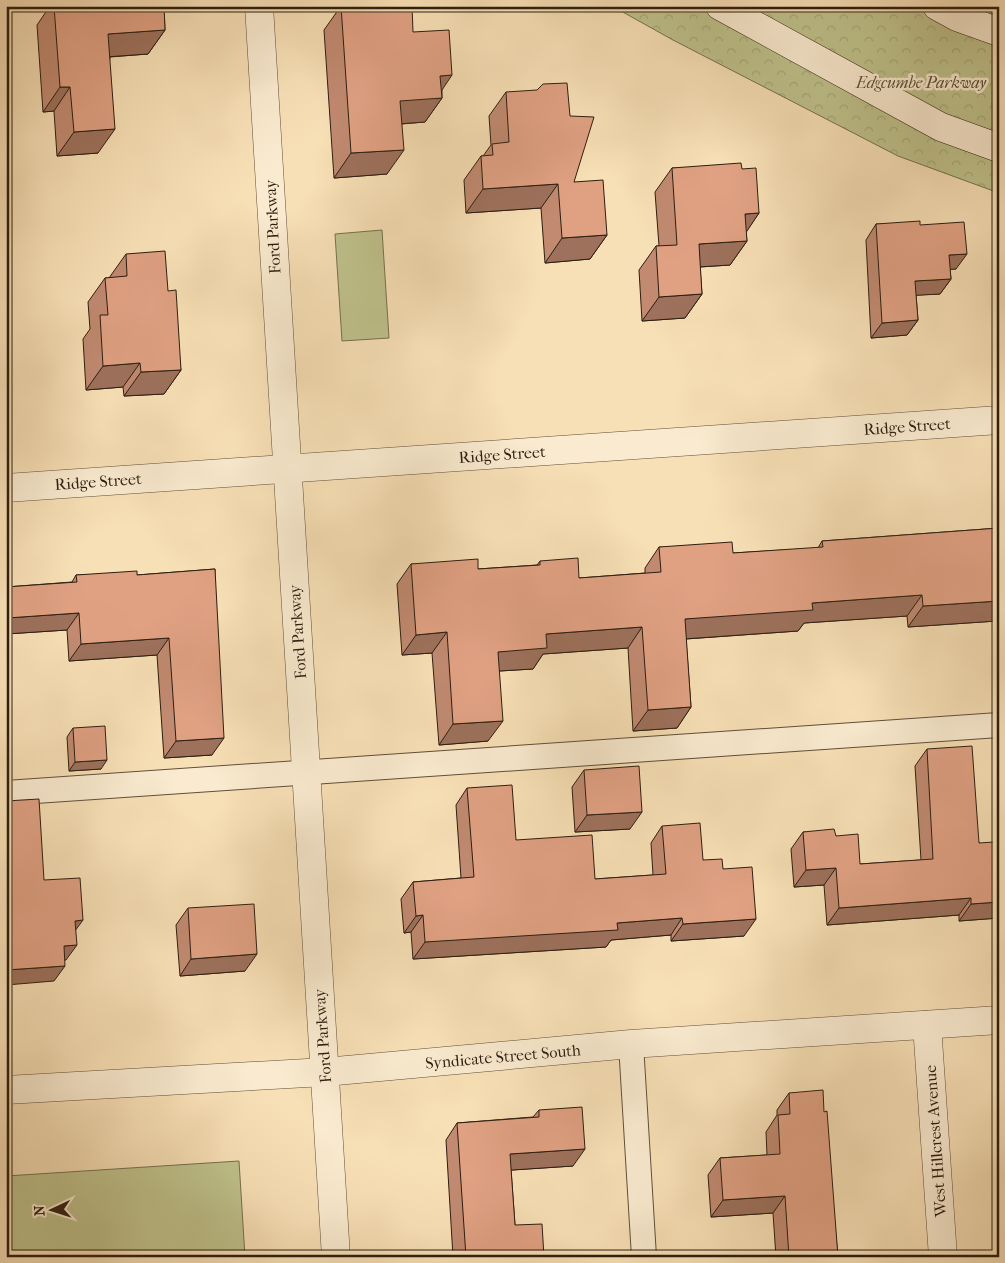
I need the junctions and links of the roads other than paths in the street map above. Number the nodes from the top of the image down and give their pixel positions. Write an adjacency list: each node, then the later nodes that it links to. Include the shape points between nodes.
1 (259, 6): 7 (street, Ford Parkway)
2 (720, 6): 5 (street, via 941,127)
3 (937, 6): 4 (street)
4 (999, 32)
5 (999, 148)
6 (999, 420): 7 (street, Ridge Street)
7 (286, 469): 8 (street, Ridge Street); 10 (street, Ford Parkway)
8 (6, 488)
9 (999, 725): 10 (lane)
10 (306, 773): 11 (lane); 15 (street, Ford Parkway)
11 (6, 793)
12 (999, 1020): 13 (street, Syndicate Street South)
13 (927, 1025): 14 (street, Syndicate Street South); 19 (street, West Hillcrest Avenue)
14 (631, 1044): 15 (street, Syndicate Street South); 18 (lane)
15 (324, 1072): 16 (street, Syndicate Street South); 17 (street, Ford Parkway)
16 (6, 1090)
17 (336, 1257)
18 (644, 1257)
19 (943, 1257)

